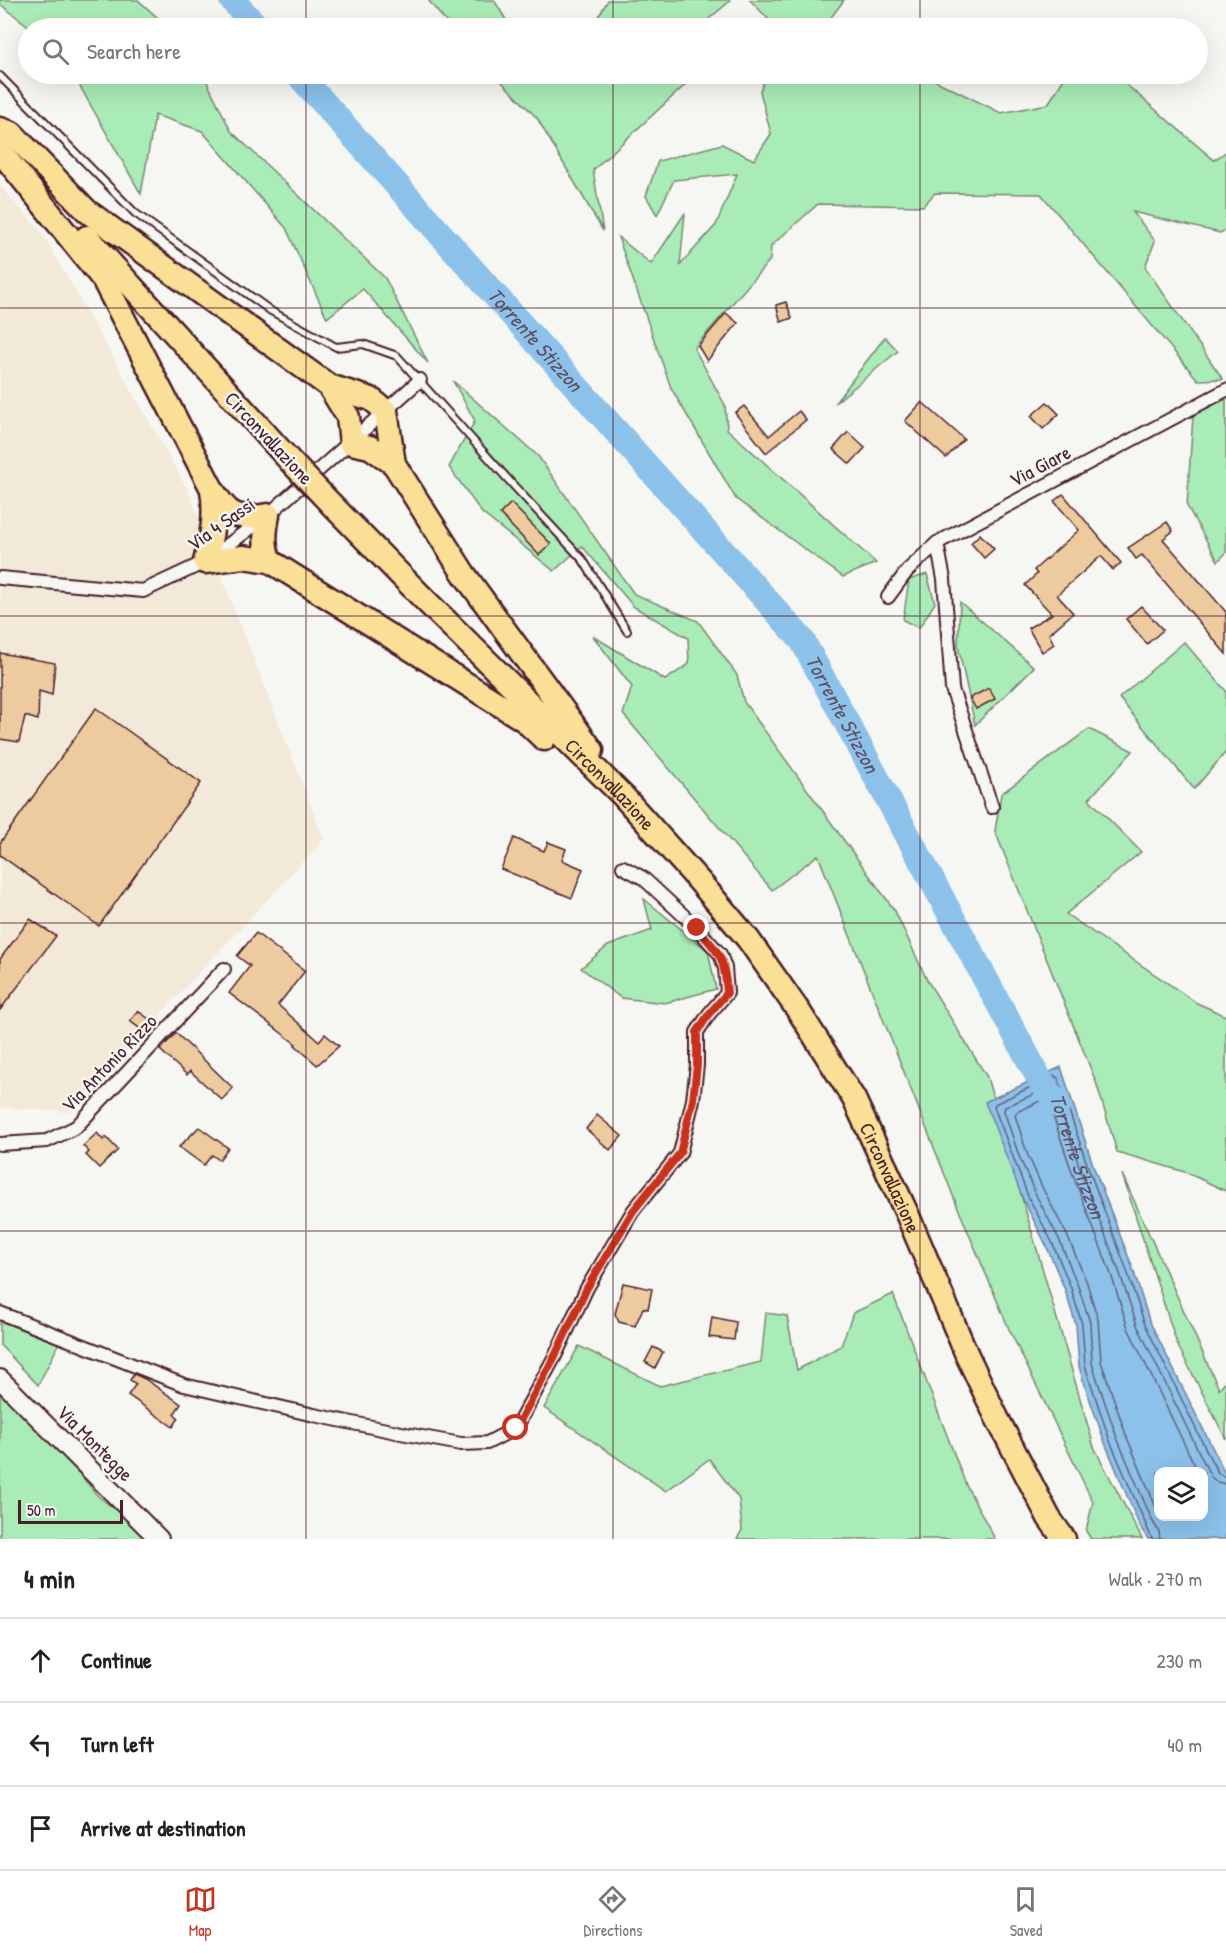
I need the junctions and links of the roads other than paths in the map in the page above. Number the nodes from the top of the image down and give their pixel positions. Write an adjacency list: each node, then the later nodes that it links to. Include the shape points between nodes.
1 (0, 76): 5 (lane, via 135,213 271,311 336,347 363,344 397,356)
2 (0, 129): 6 (highway, via 12,133 87,211)
3 (0, 140): 19 (highway, Circonvallazione, bridge, via 292,463)
4 (0, 151): 11 (highway, via 103,279)
5 (420, 380): 8 (street, Via 4 Sassi); 18 (lane, via 583,560)
6 (329, 386): 8 (highway, via 371,399); 9 (highway, via 348,417)
7 (1226, 390): 13 (street, Via Giare)
8 (386, 411): 9 (street, Via 4 Sassi); 10 (highway)
9 (351, 443): 10 (highway, via 370,447); 12 (street, Via 4 Sassi)
10 (394, 464): 19 (highway, via 464,574 594,753)
11 (212, 489): 12 (highway, via 222,506 233,514 245,518); 15 (highway, via 214,524)
12 (268, 515): 14 (highway, via 265,540); 15 (street, Via 4 Sassi)
13 (937, 543): 17 (street, Via Giare); 20 (street, via 944,579 952,689)
14 (270, 561): 15 (highway, via 243,557); 19 (highway, via 524,720 573,767)
15 (205, 562): 16 (street, Via 4 Sassi, via 143,591)
16 (0, 578)
17 (888, 597)
18 (627, 631)
19 (598, 771): 27 (highway, Circonvallazione, via 748,939 854,1099 997,1418)
20 (992, 807)
21 (623, 867): 24 (street, via 643,878 720,954 727,993 697,1032 693,1100 680,1153 633,1211 593,1278 516,1428 487,1443 461,1444 314,1415 184,1385)
22 (224, 969): 23 (street, Via Antonio Rizzo, via 76,1127 47,1141)
23 (0, 1144)
24 (0, 1313)
25 (0, 1379): 26 (street, Via Montegge)
26 (159, 1539)
27 (1064, 1539)

